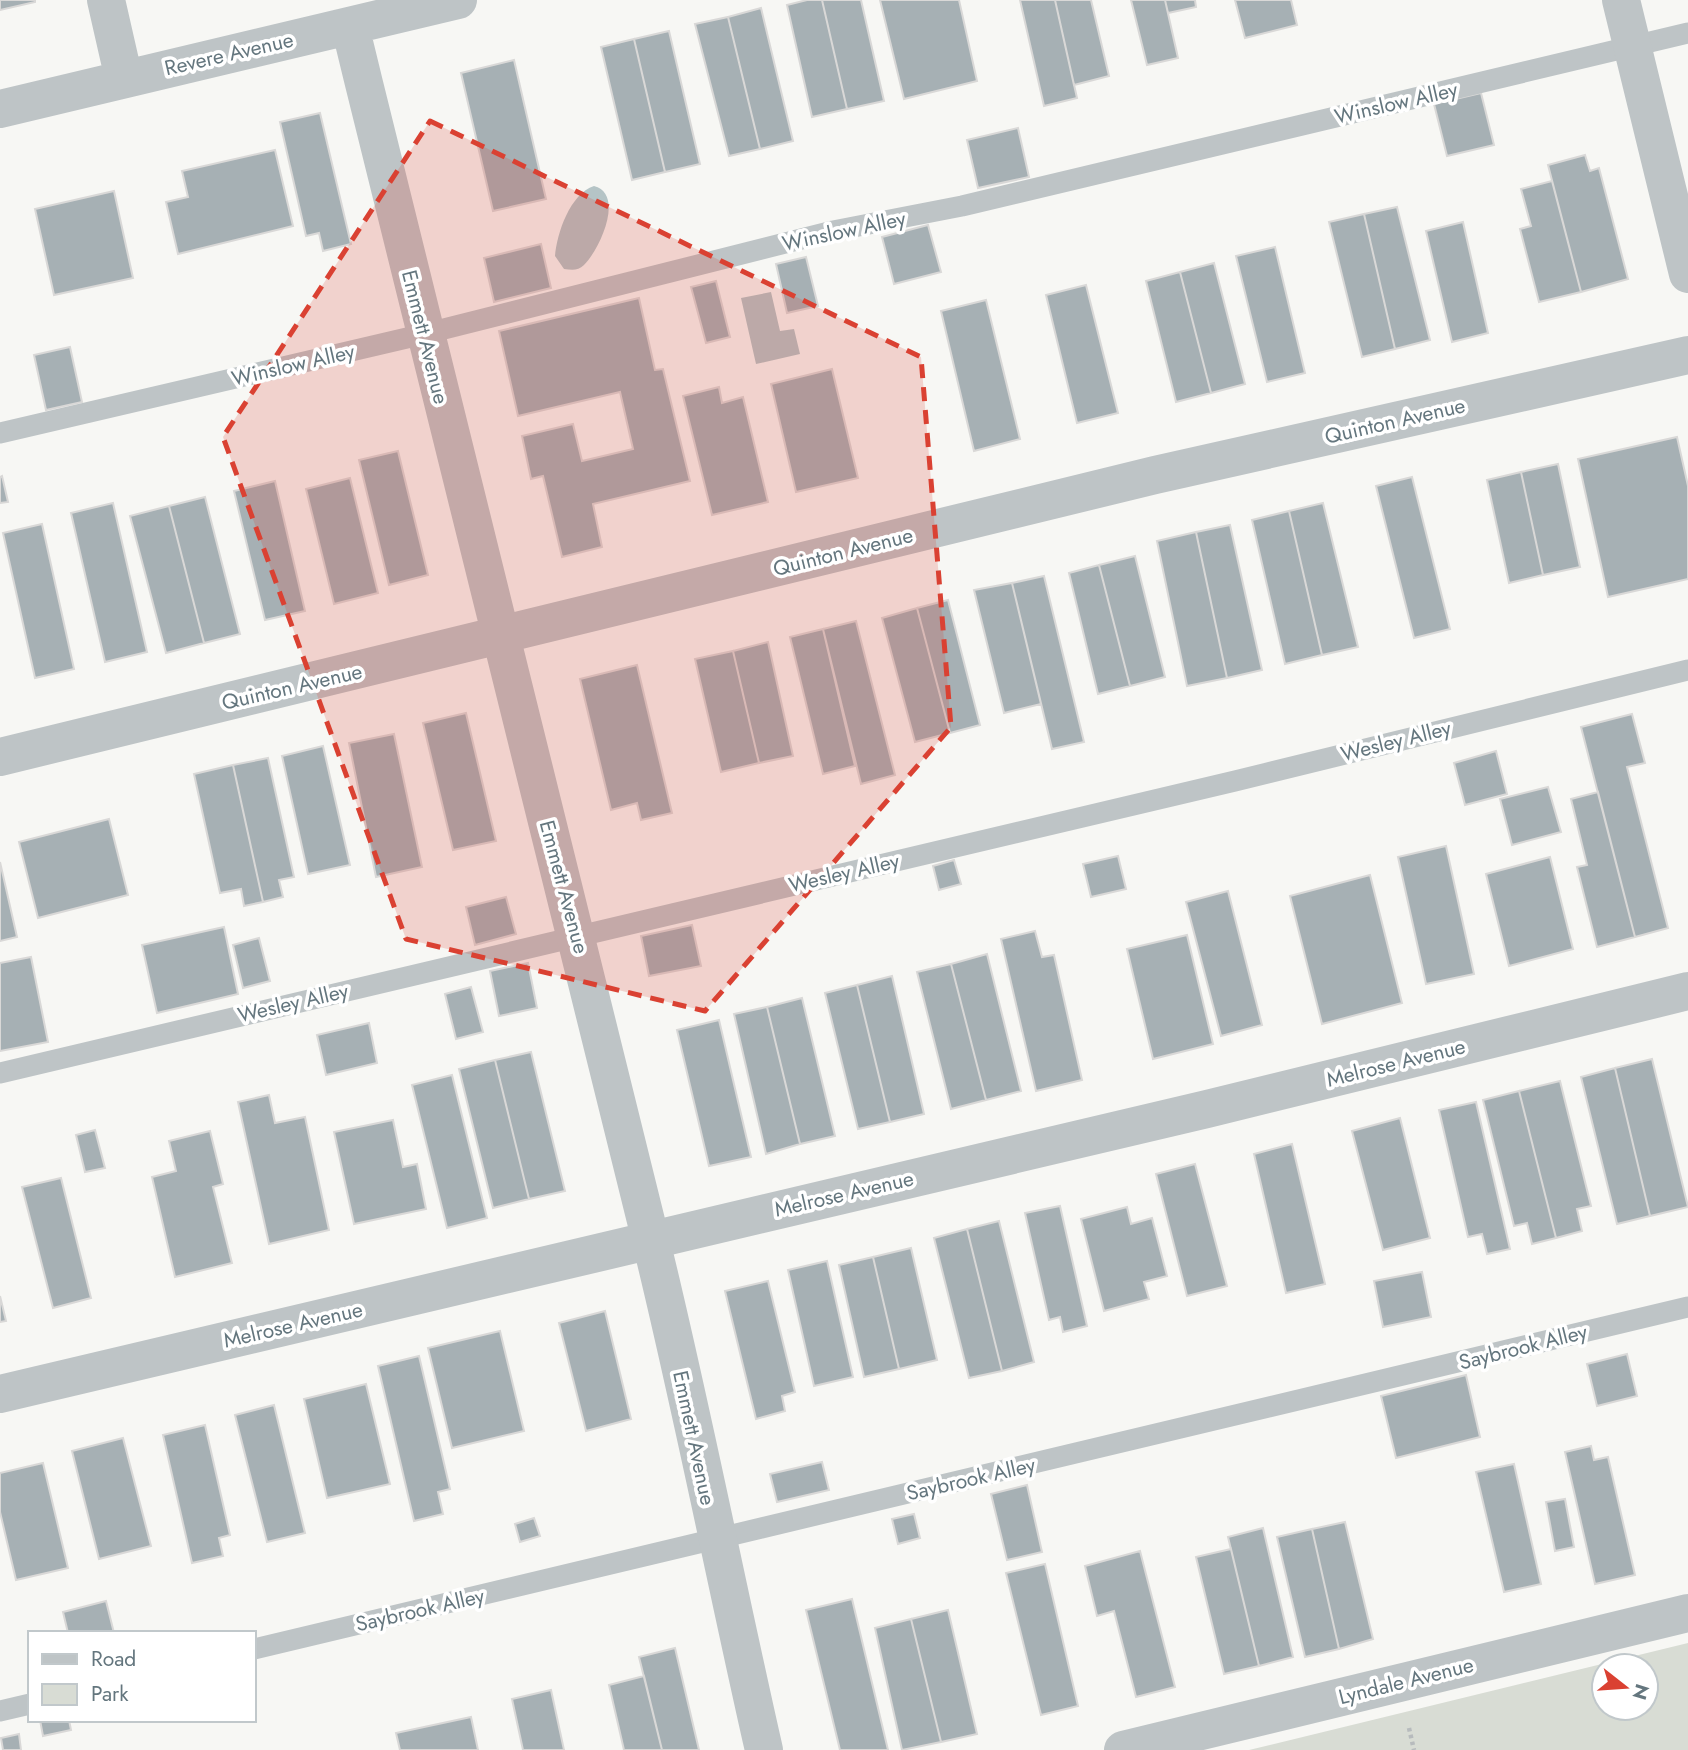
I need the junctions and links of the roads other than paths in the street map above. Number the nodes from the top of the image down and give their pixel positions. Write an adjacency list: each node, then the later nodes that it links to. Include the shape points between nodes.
1 (106, 0): 7 (street)
2 (458, 0): 4 (street, Revere Avenue)
3 (1621, 0): 6 (street)
4 (350, 26): 7 (street, Revere Avenue); 10 (street, Emmett Avenue)
5 (1688, 33): 6 (lane, Winslow Alley)
6 (1632, 46): 9 (street); 10 (lane, Winslow Alley, via 962,206 833,231)
7 (124, 79): 8 (street, Revere Avenue)
8 (0, 109)
9 (1688, 274)
10 (424, 334): 12 (lane, Winslow Alley); 13 (street, Emmett Avenue)
11 (1688, 355): 13 (street, Quinton Avenue, via 1155,475)
12 (0, 433)
13 (499, 638): 15 (street, Quinton Avenue); 16 (street, Emmett Avenue)
14 (1688, 670): 16 (lane, Wesley Alley)
15 (0, 757)
16 (577, 936): 18 (lane, Wesley Alley); 19 (street, Emmett Avenue)
17 (1688, 991): 19 (street, Melrose Avenue, via 1207,1110)
18 (0, 1073)
19 (651, 1239): 21 (street, Melrose Avenue); 22 (street, Emmett Avenue)
20 (1688, 1307): 22 (lane, Saybrook Alley)
21 (0, 1394)
22 (716, 1537): 24 (lane, Saybrook Alley); 27 (street, Emmett Avenue)
23 (1688, 1613): 28 (street, Lyndale Avenue)
24 (256, 1649)
25 (28, 1704): 26 (lane)
26 (0, 1711)
27 (764, 1750)
28 (1123, 1750)

